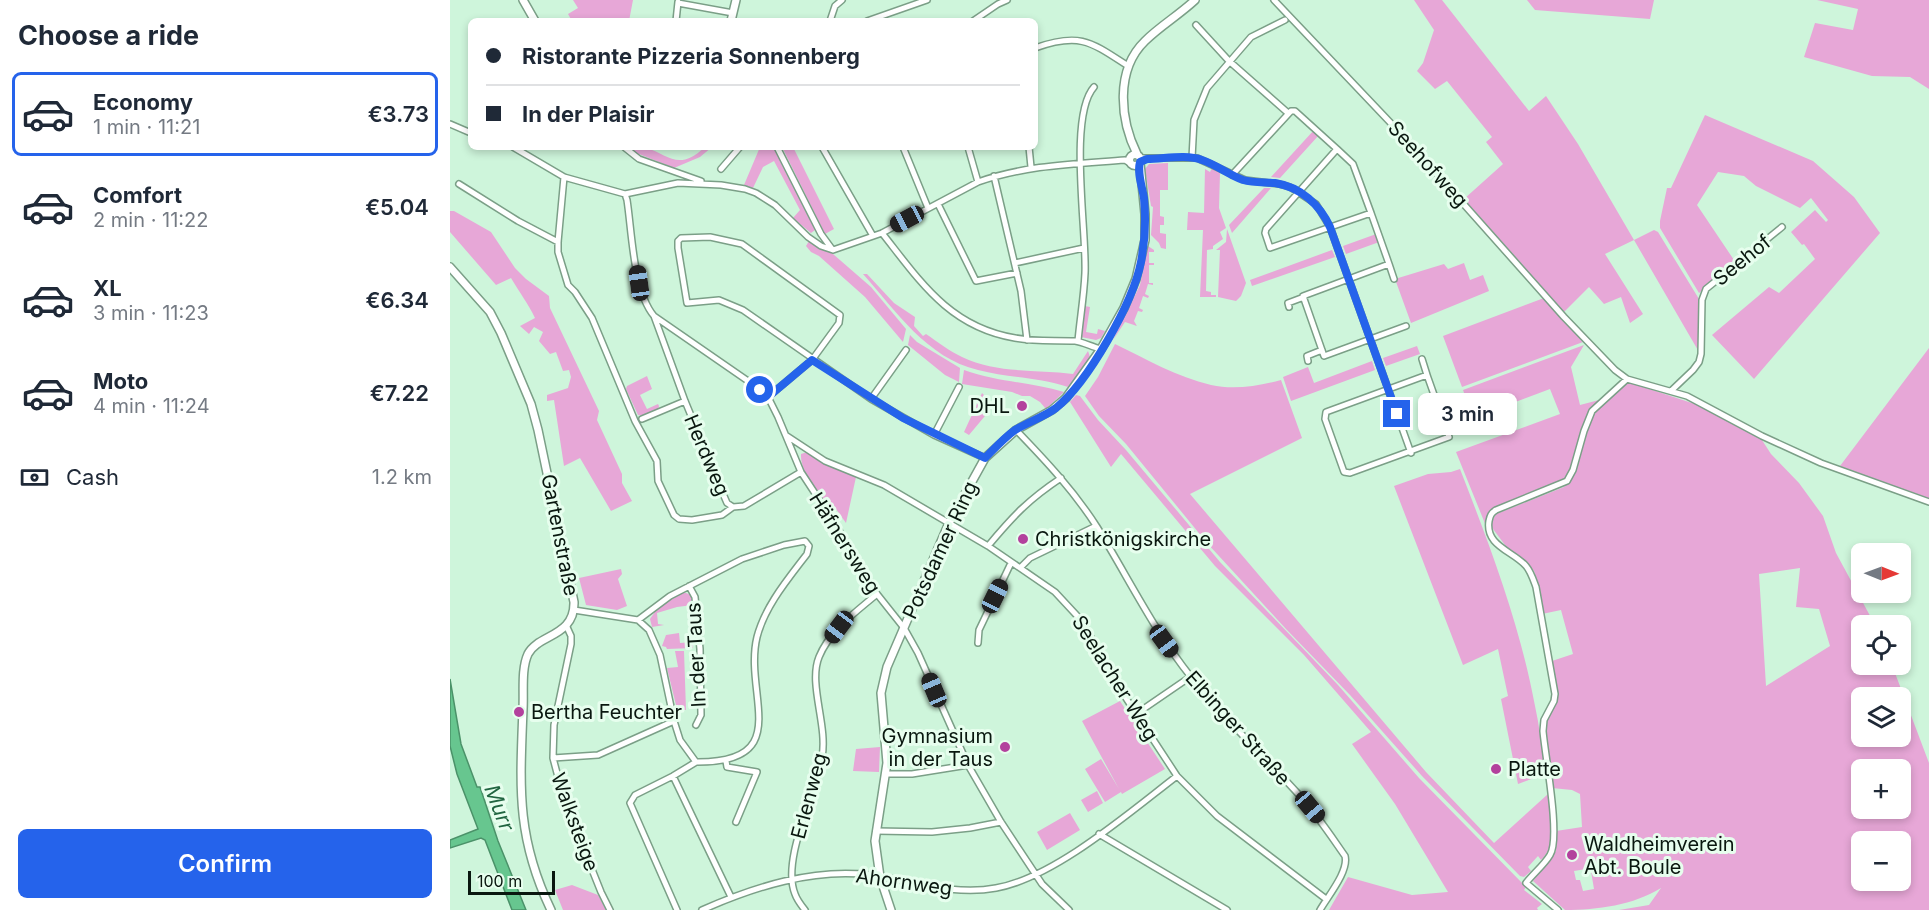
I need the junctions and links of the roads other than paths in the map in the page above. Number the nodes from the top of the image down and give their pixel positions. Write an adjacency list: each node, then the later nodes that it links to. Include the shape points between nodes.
1 (523, 0): 10 (street)
2 (736, 0): 9 (street)
3 (842, 0): 12 (street)
4 (927, 0): 13 (street)
5 (1007, 0): 14 (street)
6 (1195, 0): 19 (street, via 1143,42)
7 (1274, 0): 76 (street, Seehofweg, via 1404,137 1578,333)
8 (678, 1): 9 (street); 11 (street)
9 (732, 17)
10 (533, 18)
11 (676, 18)
12 (831, 18)
13 (876, 18)
14 (977, 18)
15 (1285, 20): 18 (street, via 1251,37)
16 (1196, 25): 18 (street)
17 (1038, 47): 19 (street, via 1068,40 1088,42)
18 (1229, 61): 21 (street); 33 (street, via 1207,88 1198,107)
19 (1128, 66): 34 (street, Potsdamer Ring, via 1123,106)
20 (1094, 87): 35 (street, via 1085,110)
21 (1288, 113): 24 (street, via 1295,111); 38 (street)
22 (450, 124): 23 (street)
23 (468, 132)
24 (1337, 149): 44 (street); 48 (street, via 1353,164)
25 (518, 150): 40 (street)
26 (628, 150): 43 (street, via 639,159)
27 (737, 150): 37 (street)
28 (778, 150): 55 (street, via 820,234)
29 (824, 150): 52 (street)
30 (904, 150): 47 (street)
31 (969, 150): 41 (street)
32 (1029, 150): 36 (street)
33 (1192, 158): 34 (street); 38 (street)
34 (1136, 160): 35 (street); 69 (street, Potsdamer Ring, via 1145,240 1133,289)
35 (1080, 163): 36 (street); 54 (street)
36 (1031, 167): 39 (street)
37 (721, 169)
38 (1232, 175): 44 (street)
39 (994, 176): 41 (street); 56 (street)
40 (564, 177): 45 (street); 53 (street)
41 (978, 182): 46 (street)
42 (459, 184): 53 (street)
43 (711, 184): 45 (street, via 667,184); 55 (street, via 756,193 808,237)
44 (1300, 192): 49 (street, via 1317,206); 49 (street, via 1266,229 1270,248)
45 (625, 194): 64 (street, Häfnersweg, via 640,289)
46 (938, 204): 47 (street); 59 (street, via 976,281)
47 (928, 208): 51 (street)
48 (1371, 213): 49 (street); 57 (street)
49 (1330, 227): 60 (street)
50 (1782, 227): 79 (street, Seehof, via 1706,289 1699,362)
51 (882, 233): 52 (street); 67 (street, via 933,296 954,314 997,334)
52 (873, 236): 55 (street)
53 (558, 242): 92 (street, via 568,285 592,318 635,421 657,461 658,481 674,514 679,519 692,520 722,515)
54 (1084, 248): 56 (street); 68 (street)
55 (833, 250)
56 (1015, 263): 59 (street)
57 (1389, 264): 60 (street); 61 (street)
58 (450, 267): 100 (street, Gartenstraße, via 490,312 531,404)
59 (1017, 273): 67 (street)
60 (1349, 279): 62 (street); 66 (street)
61 (1394, 279)
62 (1304, 297): 63 (street, via 1288,303); 70 (street)
63 (1289, 307)
64 (654, 316): 80 (street, Häfnersweg); 82 (street, Herdweg)
65 (1406, 326): 66 (street)
66 (1370, 339): 70 (street, via 1324,356); 78 (street)
67 (1027, 340): 68 (street)
68 (1078, 341): 69 (street)
69 (1101, 349): 84 (street, Potsdamer Ring, via 1066,398)
70 (1322, 350): 74 (street, via 1307,356)
71 (906, 351): 81 (street)
72 (1422, 359): 75 (street)
73 (812, 360): 73 (street, via 735,306 719,300 685,301 678,248 681,238 710,237 742,244 840,315 839,323); 80 (street); 81 (street)
74 (1308, 361)
75 (1427, 375): 78 (street); 87 (street, via 1449,437)
76 (1627, 379): 79 (street); 134 (street, via 1592,411 1567,481 1496,510 1489,519 1495,542 1521,560 1531,574 1554,682 1554,701 1543,731 1553,848 1526,883)
77 (959, 387): 86 (street)
78 (1388, 390): 87 (street); 87 (street, via 1325,414 1343,470 1350,473)
79 (1671, 391): 91 (street, via 1821,463)
80 (768, 397): 85 (street, Häfnersweg)
81 (871, 399): 86 (street)
82 (685, 401): 83 (street, Herdweg); 92 (street, Herdweg, via 727,503)
83 (642, 418)
84 (1016, 430): 88 (street, Potsdamer Ring); 90 (street, Elbinger Straße)
85 (785, 435): 89 (street, Häfnersweg); 93 (street, Seelacher Weg, via 825,460 884,485)
86 (934, 435): 88 (street)
87 (1411, 452)
88 (985, 458): 93 (street, Potsdamer Ring)
89 (801, 472): 92 (street, via 744,506); 99 (street, Häfnersweg)
90 (1061, 478): 94 (street, Elbinger Straße); 95 (street, via 1035,495)
91 (1929, 502)
92 (733, 507)
93 (950, 524): 95 (street, Seelacher Weg); 103 (street, Potsdamer Ring)
94 (1096, 526): 97 (street, via 1030,558); 105 (street, Elbinger Straße, via 1164,641)
95 (988, 546): 96 (street, Seelacher Weg)
96 (1011, 563): 97 (street, Seelacher Weg); 104 (street, via 979,630)
97 (1020, 568): 106 (street, Seelacher Weg, via 1055,592 1081,620)
98 (689, 586): 101 (street, In der Taus); 108 (street, In der Taus, via 695,597 700,649 701,715); 110 (street, In der Taus, via 784,545 805,541 809,546 768,609 756,640 758,735 746,750)
99 (878, 594): 103 (street, Häfnersweg); 122 (street, Erlenweg, via 839,627 819,657 816,678 823,753 792,863)
100 (574, 610): 101 (street); 102 (street, Gartenstraße)
101 (638, 620): 107 (street, via 649,630 660,655)
102 (566, 625): 109 (street, Walksteige, via 571,644 556,714); 125 (street, Gartenstraße, via 528,654 520,763 522,821)
103 (904, 628): 112 (street, Häfnersweg); 113 (street, Potsdamer Ring, via 882,682)
104 (978, 643)
105 (1190, 677): 106 (street); 124 (street, Elbinger Straße, via 1306,802 1345,856 1344,870)
106 (1136, 714): 115 (street, Seelacher Weg)
107 (674, 721): 109 (street, via 598,755); 111 (street, via 680,740)
108 (696, 725)
109 (552, 758): 126 (street, Walksteige, via 566,807 578,826)
110 (726, 761): 111 (street); 116 (street, via 727,767 757,772)
111 (696, 762): 114 (street)
112 (968, 765): 113 (street); 117 (street, Häfnersweg)
113 (885, 774): 118 (street, Potsdamer Ring)
114 (674, 776): 123 (street); 127 (street, via 635,795 630,803)
115 (1177, 776): 119 (street, Ahornweg); 124 (street, Seelacher Weg, via 1217,816)
116 (736, 822)
117 (1001, 822): 118 (street, via 932,832); 120 (street, Häfnersweg)
118 (879, 831): 121 (street, Potsdamer Ring, via 876,851)
119 (1099, 834): 120 (street, Ahornweg); 132 (street)
120 (1036, 875): 121 (street, Ahornweg, via 979,891); 131 (street, Häfnersweg)
121 (880, 877): 122 (street, Ahornweg, via 850,874); 130 (street, Potsdamer Ring)
122 (793, 879): 123 (street, Ahornweg); 129 (street, via 794,894)
123 (730, 897): 128 (street, Ahornweg)
124 (1326, 899): 133 (street, Elbinger Straße)
125 (551, 910)
126 (610, 910)
127 (677, 910)
128 (702, 910)
129 (805, 910)
130 (891, 910)
131 (1069, 910)
132 (1227, 910)
133 (1320, 910)
134 (1558, 910)

